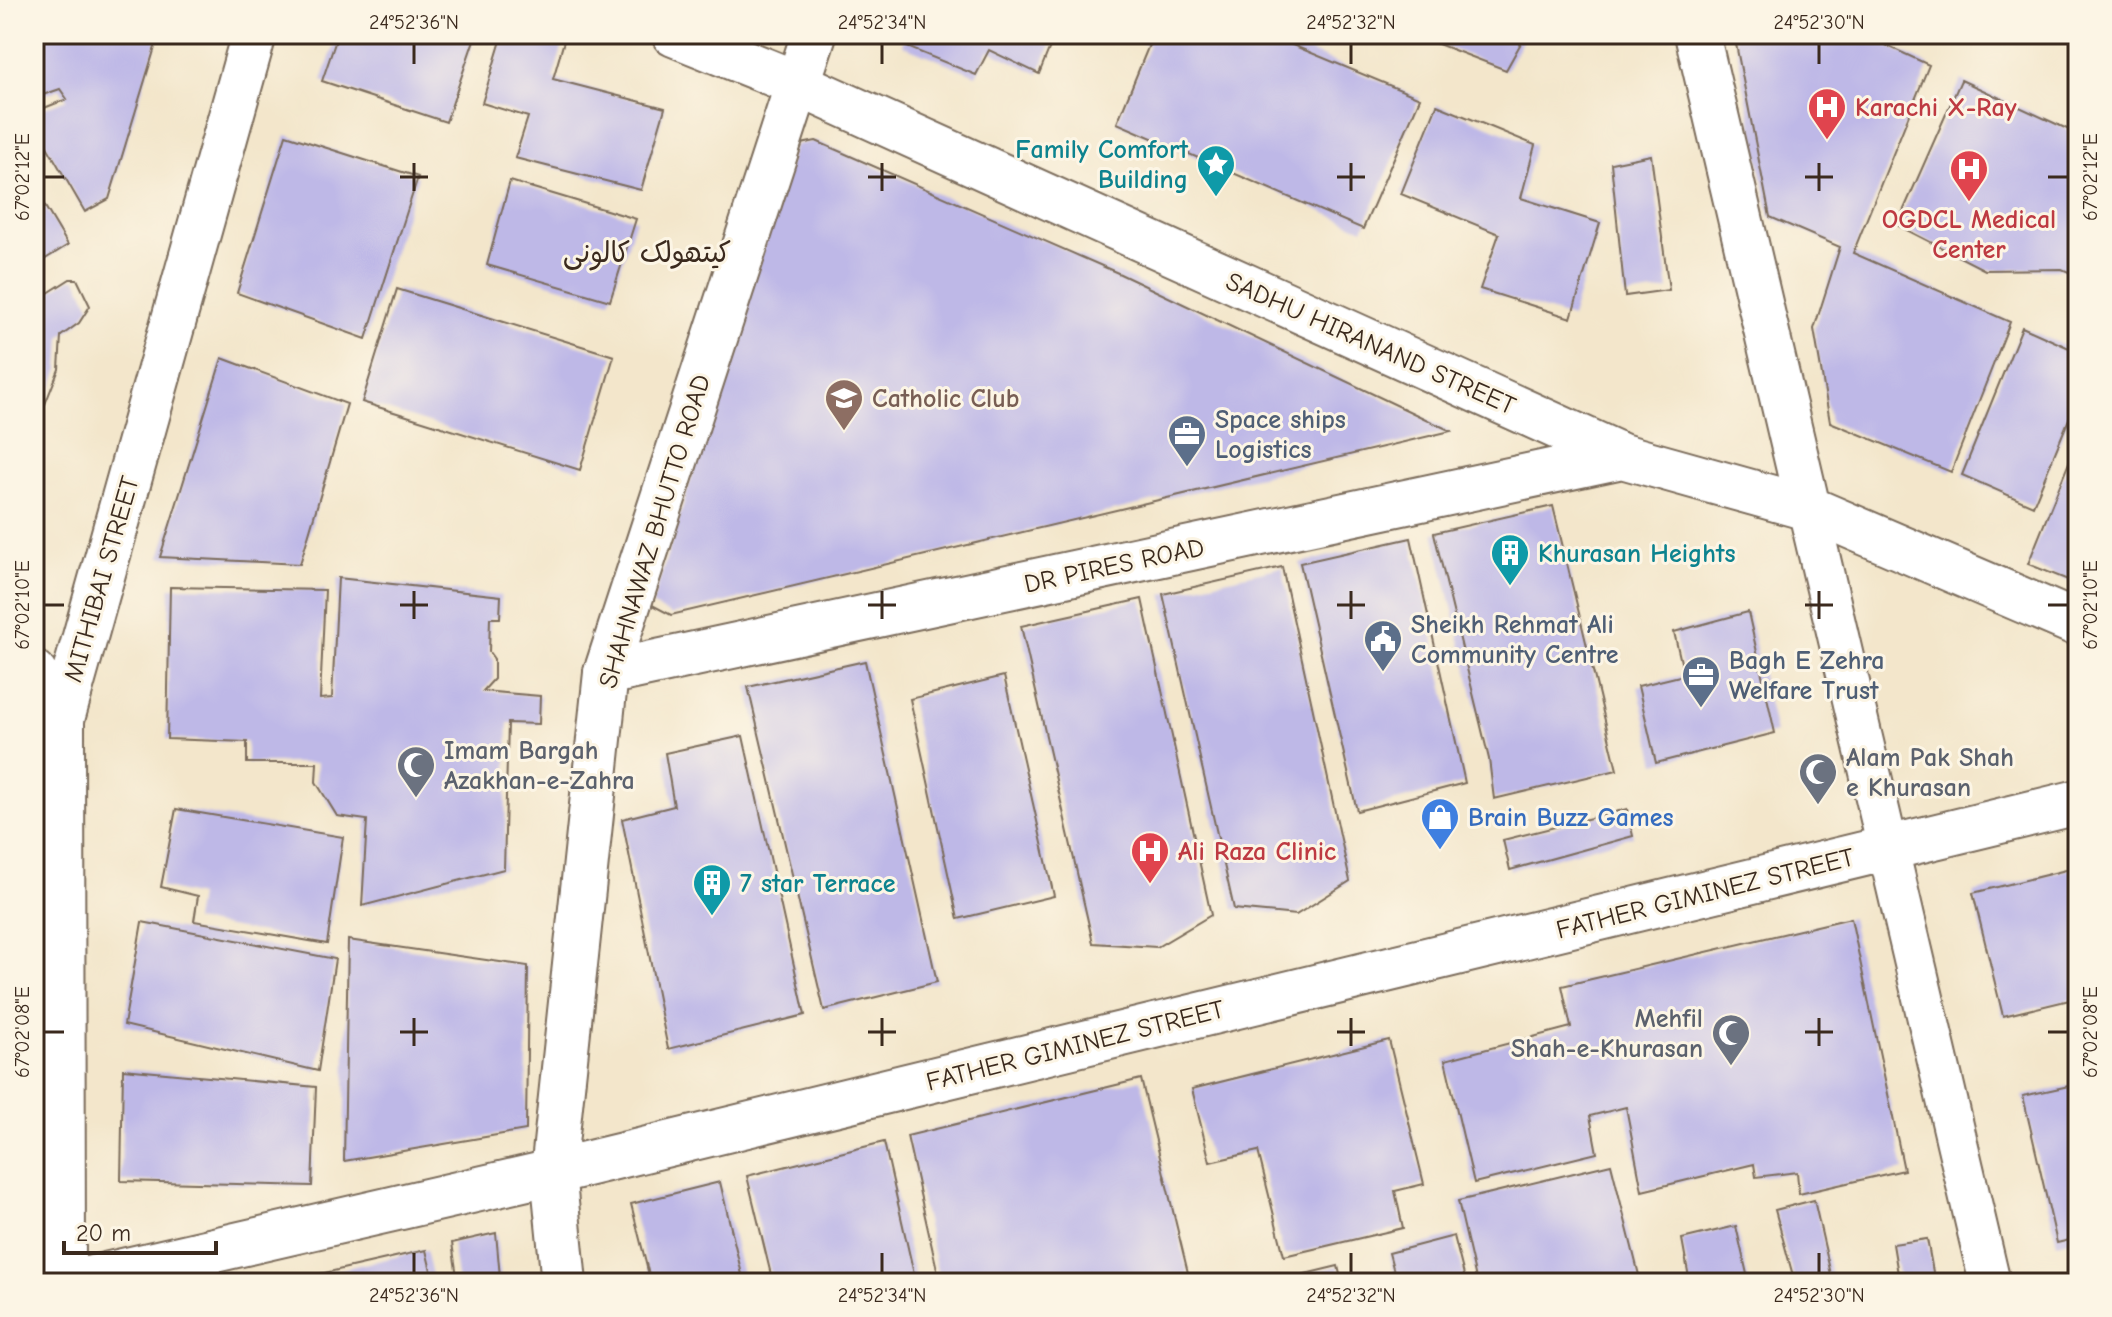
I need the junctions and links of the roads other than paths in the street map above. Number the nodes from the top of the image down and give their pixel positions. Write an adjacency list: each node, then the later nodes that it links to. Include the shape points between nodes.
1 (254, 34): 11 (street, MITHIBAI STREET)
2 (674, 34): 5 (street, SADHU HIRANAND STREET)
3 (814, 34): 5 (street, SHAHNAWAZ BHUTTO ROAD)
4 (1697, 34): 7 (street)
5 (796, 83): 6 (street, SADHU HIRANAND STREET); 10 (street, SHAHNAWAZ BHUTTO ROAD)
6 (1622, 456): 7 (street, SADHU HIRANAND STREET); 10 (street, DR PIRES ROAD)
7 (1808, 508): 8 (street, SADHU HIRANAND STREET); 13 (street)
8 (2078, 624)
9 (34, 673): 11 (street)
10 (606, 673): 14 (street, SHAHNAWAZ BHUTTO ROAD)
11 (62, 719): 15 (street, MITHIBAI STREET)
12 (2078, 802): 13 (street, FATHER GIMINEZ STREET)
13 (1889, 848): 14 (street, FATHER GIMINEZ STREET); 18 (street)
14 (553, 1172): 16 (street, FATHER GIMINEZ STREET); 17 (street, SHAHNAWAZ BHUTTO ROAD)
15 (63, 1283)
16 (71, 1283)
17 (564, 1283)
18 (1990, 1283)

